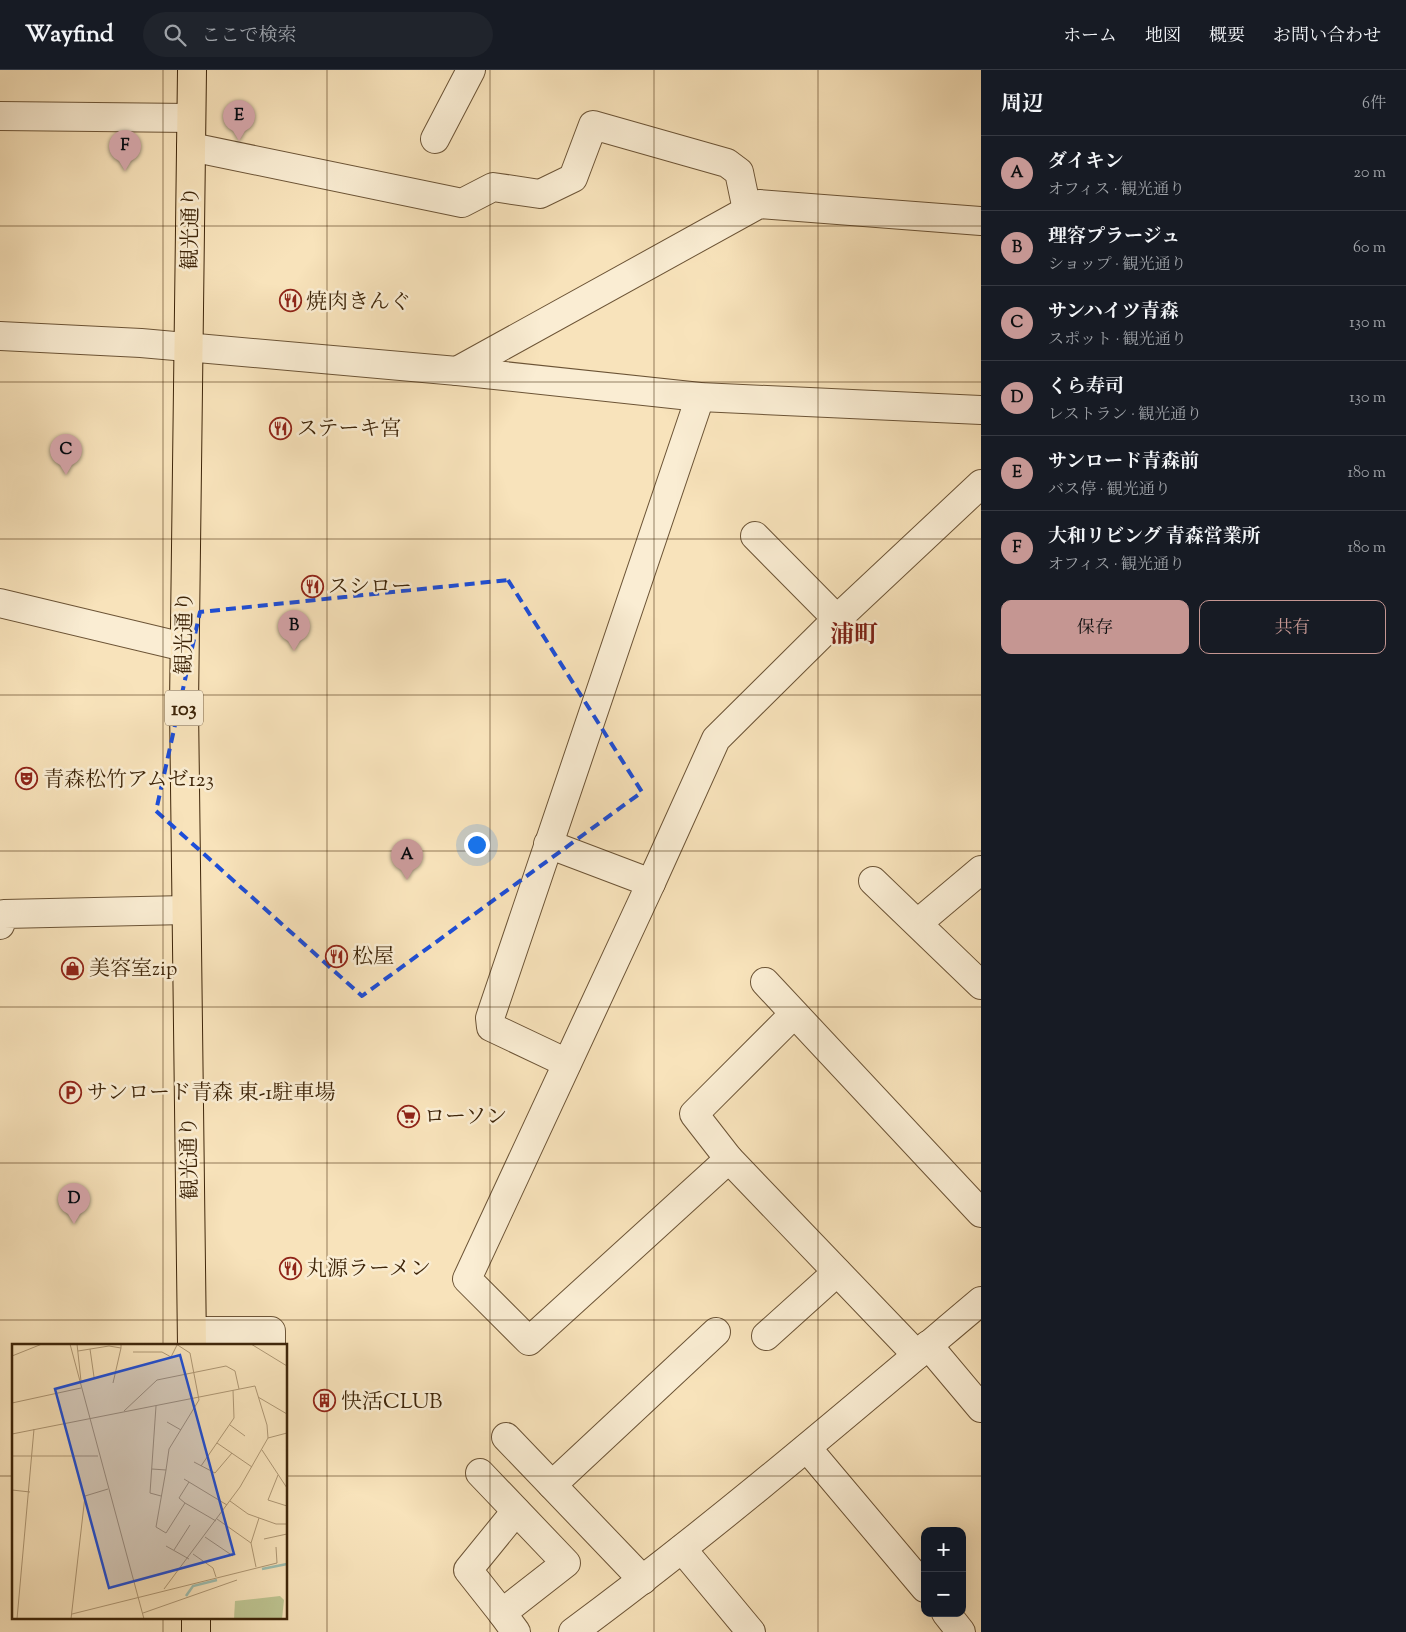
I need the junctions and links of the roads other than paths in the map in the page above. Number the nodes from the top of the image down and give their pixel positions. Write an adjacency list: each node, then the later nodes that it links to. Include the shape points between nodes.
1 (471, 70): 5 (street)
2 (194, 76): 4 (highway, 観光通り / 103)
3 (0, 116): 4 (street)
4 (191, 118): 6 (highway, 観光通り / 103)
5 (435, 139)
6 (191, 148): 7 (street, via 462,203 493,187 540,194 573,178 593,125 727,163 739,172); 10 (highway, 観光通り / 103)
7 (747, 210): 8 (street, via 759,204); 11 (street)
8 (981, 220)
9 (0, 336): 10 (street)
10 (188, 348): 11 (street); 18 (highway, 観光通り / 103)
11 (457, 371): 12 (street)
12 (700, 397): 13 (street); 19 (street)
13 (981, 410)
14 (981, 484): 17 (street)
15 (754, 536): 17 (street)
16 (0, 603): 18 (street)
17 (837, 619): 22 (street, via 716,739)
18 (184, 647): 23 (highway, 観光通り / 103)
19 (548, 844): 22 (street); 29 (street, via 490,1018 491,1027)
20 (981, 870): 24 (street)
21 (873, 881): 24 (street)
22 (651, 883): 29 (street)
23 (186, 910): 25 (street, via 4,914); 36 (highway, 観光通り / 103)
24 (918, 923): 27 (street)
25 (0, 925)
26 (765, 982): 28 (street)
27 (981, 985)
28 (794, 1014): 30 (street, via 694,1114); 31 (street)
29 (567, 1063): 30 (street, via 467,1279 528,1341)
30 (729, 1160): 32 (street)
31 (981, 1213)
32 (837, 1272): 35 (street); 38 (street)
33 (981, 1301): 38 (street)
34 (716, 1332): 43 (street)
35 (766, 1336)
36 (192, 1338): 37 (street, via 271,1331)
37 (271, 1344)
38 (922, 1350): 39 (street); 41 (street)
39 (981, 1408)
40 (506, 1438): 43 (street)
41 (807, 1448): 45 (street); 47 (street)
42 (480, 1473): 44 (street)
43 (552, 1485): 46 (street)
44 (516, 1511): 49 (street, via 468,1570); 49 (street, via 566,1563)
45 (682, 1550): 46 (street); 51 (street)
46 (643, 1580): 50 (street)
47 (921, 1583)
48 (949, 1617): 52 (street)
49 (509, 1623)
50 (573, 1632)
51 (751, 1632)
52 (961, 1632)

